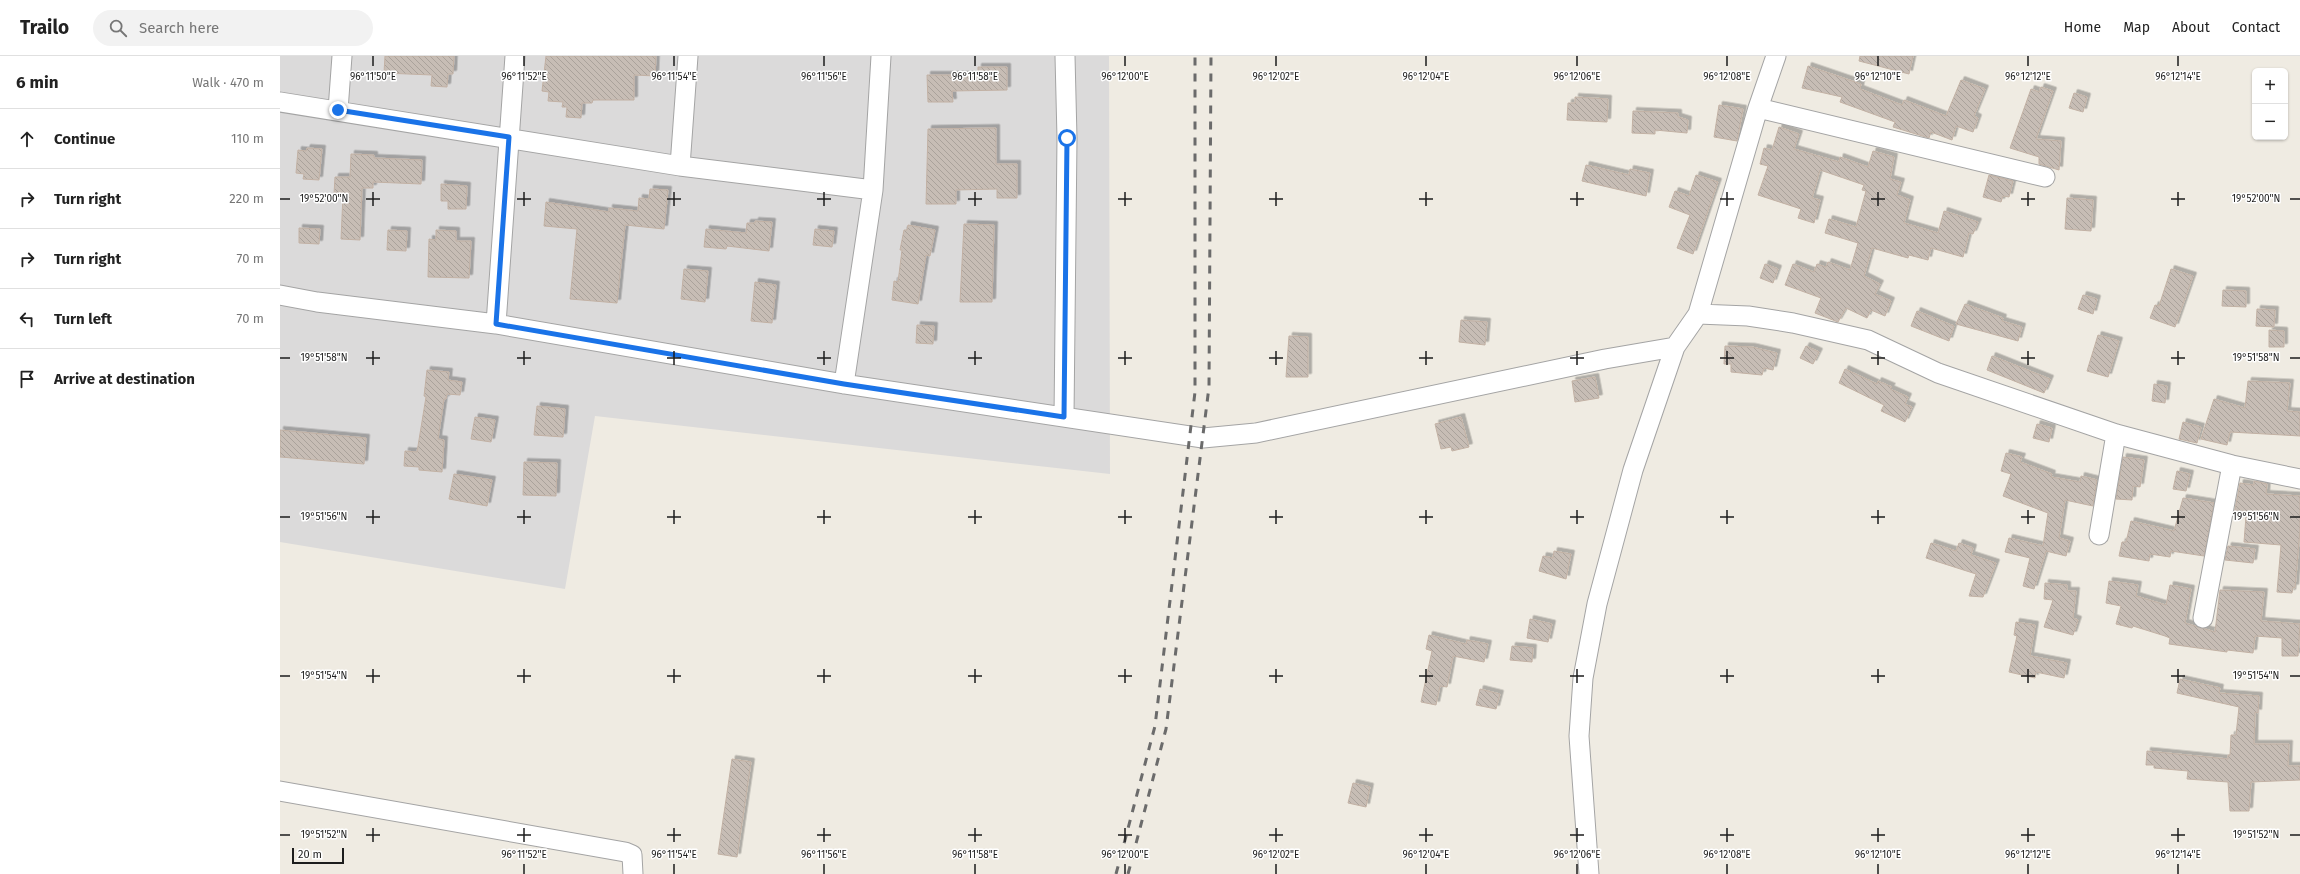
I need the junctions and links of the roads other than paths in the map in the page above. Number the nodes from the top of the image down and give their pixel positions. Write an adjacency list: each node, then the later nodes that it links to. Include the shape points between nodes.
1 (342, 56): 9 (street)
2 (515, 56): 10 (street)
3 (688, 56): 11 (street)
4 (881, 56): 13 (street)
5 (1065, 56): 19 (street, via 1067,146)
6 (1776, 56): 8 (street)
7 (280, 102): 9 (street)
8 (1758, 108): 12 (street); 15 (street)
9 (338, 110): 10 (street)
10 (509, 137): 11 (street); 16 (street)
11 (680, 166): 13 (street)
12 (2045, 177)
13 (874, 190): 18 (street)
14 (280, 295): 16 (street, via 317,302)
15 (1698, 314): 17 (street); 20 (street, via 1748,316 1868,340 1938,372)
16 (496, 324): 18 (street)
17 (1675, 347): 19 (street, via 1221,438 1202,438); 27 (street, via 1631,478 1597,604 1583,678 1579,736)
18 (844, 384): 19 (street)
19 (1064, 417)
20 (2116, 434): 21 (street); 23 (street)
21 (2232, 465): 22 (street); 24 (street)
22 (2300, 479)
23 (2099, 535)
24 (2202, 618)
25 (280, 791): 26 (street, via 626,852 632,855)
26 (633, 874)
27 (1589, 874)

